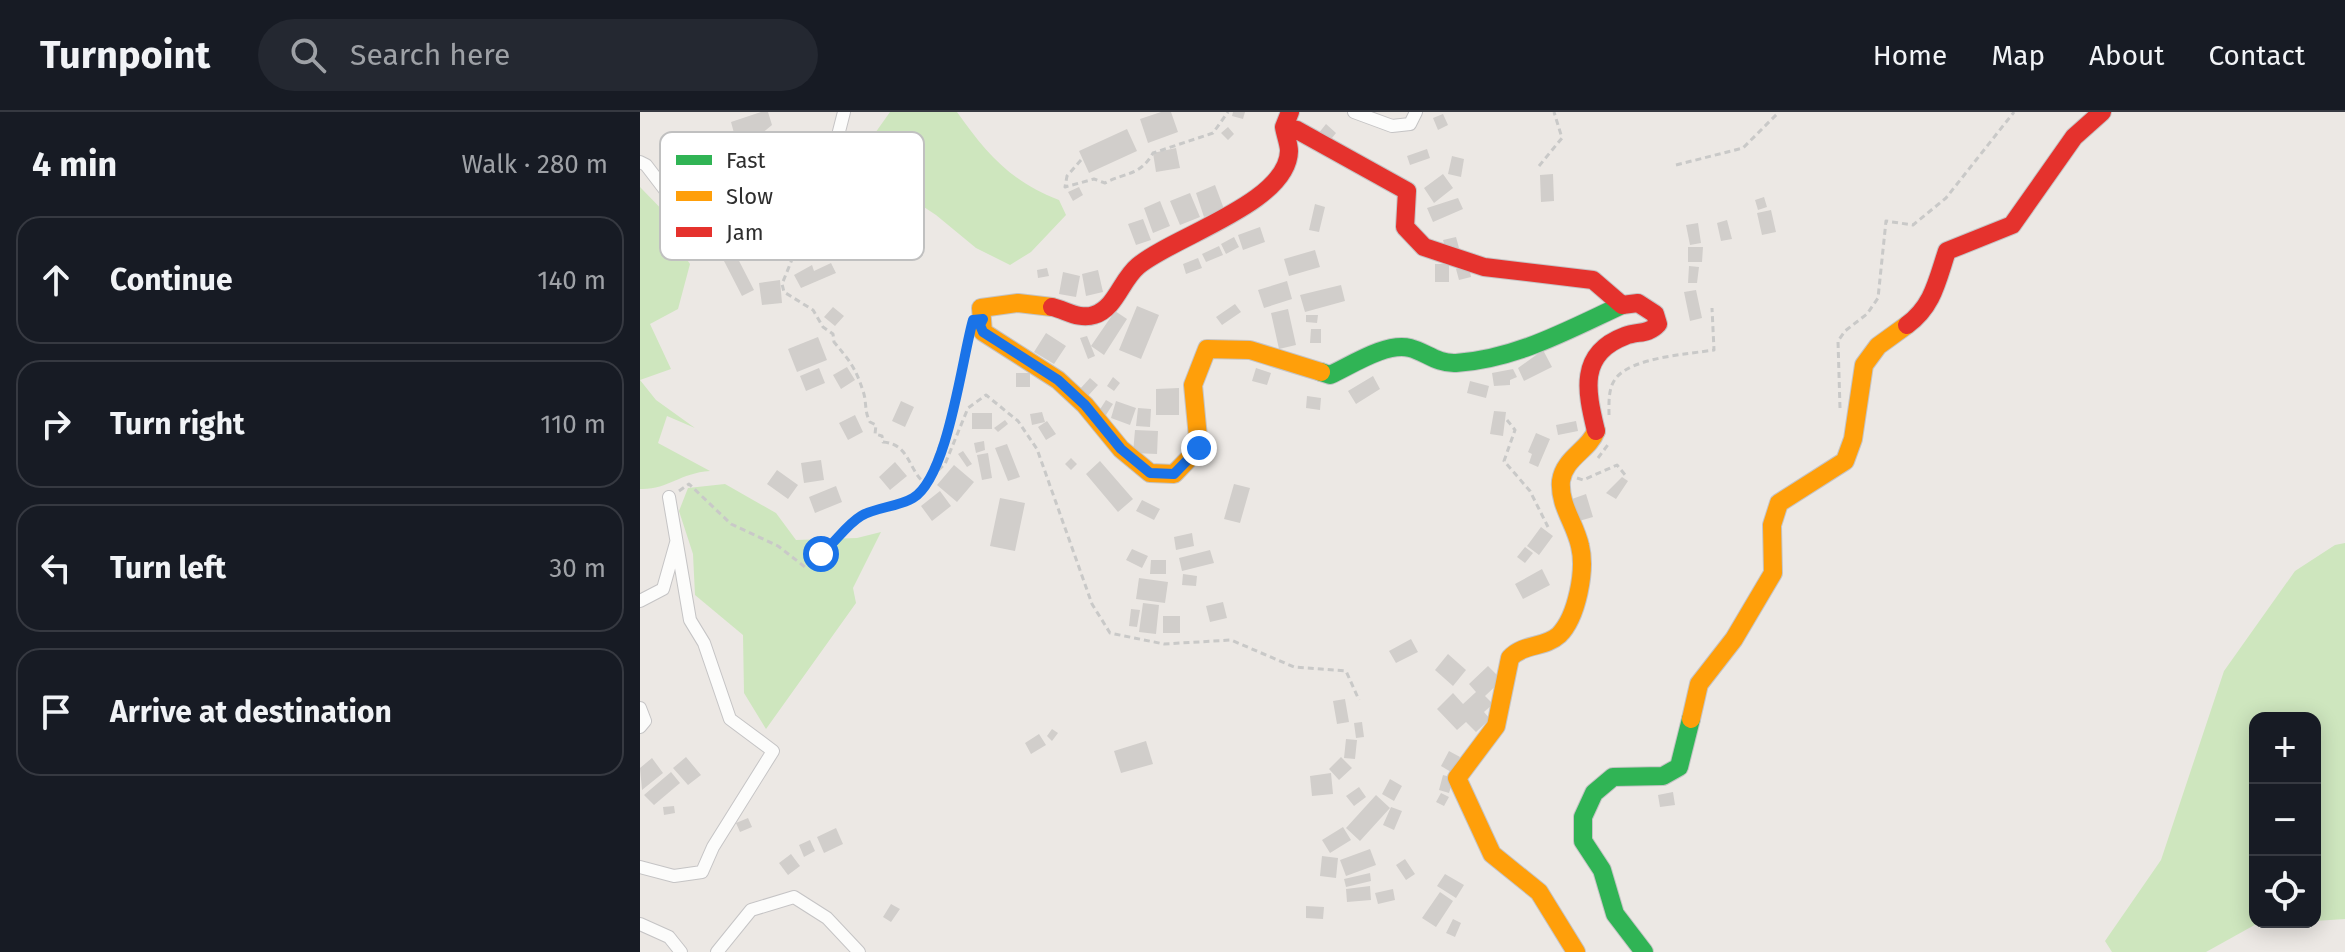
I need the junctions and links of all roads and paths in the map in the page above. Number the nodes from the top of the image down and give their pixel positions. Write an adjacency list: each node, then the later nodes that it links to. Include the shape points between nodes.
1 (844, 112): 10 (street)
2 (1228, 112): 11 (path, via 1213,133 1153,153 1135,175 1065,187)
3 (1354, 112): 4 (street, via 1392,126 1410,124)
4 (1416, 112)
5 (1554, 112): 14 (path, via 1562,138)
6 (1779, 112): 13 (path, via 1743,148)
7 (2014, 112): 20 (path, via 1946,198 1913,225 1886,221 1878,298 1838,341)
8 (2102, 112): 41 (street, via 2074,137 2012,225 2001,234 1962,242 1947,251 1922,314 1871,354 1860,379 1850,453 1837,468 1779,503 1772,525 1773,573 1734,639 1699,684 1679,767 1663,776 1613,777 1594,793 1583,817 1583,841 1602,870 1615,914)
9 (1287, 120): 17 (street, via 1407,191 1405,227 1424,247 1484,267 1593,280); 19 (street, via 1290,159 1282,178 1262,197 1152,254 1096,315 1078,317 1058,308 995,303 981,308)
10 (839, 132)
11 (1081, 160)
12 (640, 162): 15 (street)
13 (1676, 165)
14 (1539, 166)
15 (660, 183)
16 (792, 260): 27 (path, via 784,292 805,303 845,349 875,434 906,451 913,472)
17 (1622, 305): 19 (street, via 1520,352 1453,363 1393,347 1330,375 1250,350 1207,349 1195,365 1191,388 1199,448 1174,474 1150,473 1140,465 1058,380 983,332); 25 (street, via 1633,301 1651,309 1658,324 1651,332 1621,336 1603,348 1590,368 1586,389 1596,433)
18 (1712, 308): 21 (path, via 1714,350 1626,370 1615,379 1609,395)
19 (983, 319): 27 (path, via 973,320 962,384 935,466)
20 (1840, 409)
21 (1609, 417)
22 (1507, 420): 29 (path, via 1515,430 1504,461 1530,491)
23 (1612, 430): 24 (path, via 1609,446)
24 (1590, 463)
25 (1562, 474): 26 (path, via 1583,480 1617,465); 40 (street, via 1565,510 1581,548 1568,627 1558,639 1518,649 1508,661 1499,719 1457,778 1492,854 1539,892)
26 (1626, 476)
27 (924, 483): 28 (path, via 914,498 859,517 805,567 778,546 731,524 689,484); 32 (path, via 945,464 968,408 986,395 1018,421 1037,449 1092,604 1110,633 1164,644 1231,640 1294,667 1346,671)
28 (669, 497): 30 (street)
29 (1548, 527)
30 (676, 540): 31 (street, via 663,589); 35 (street, via 690,620 704,643 730,719 773,751 702,872 674,876)
31 (640, 601)
32 (1359, 700)
33 (640, 708): 34 (street, via 645,721)
34 (640, 727)
35 (640, 867)
36 (640, 924): 37 (street, via 669,937)
37 (681, 952)
38 (717, 952): 39 (street, via 751,910 794,897 827,918)
39 (859, 952)
40 (1576, 952)
41 (1644, 952)

